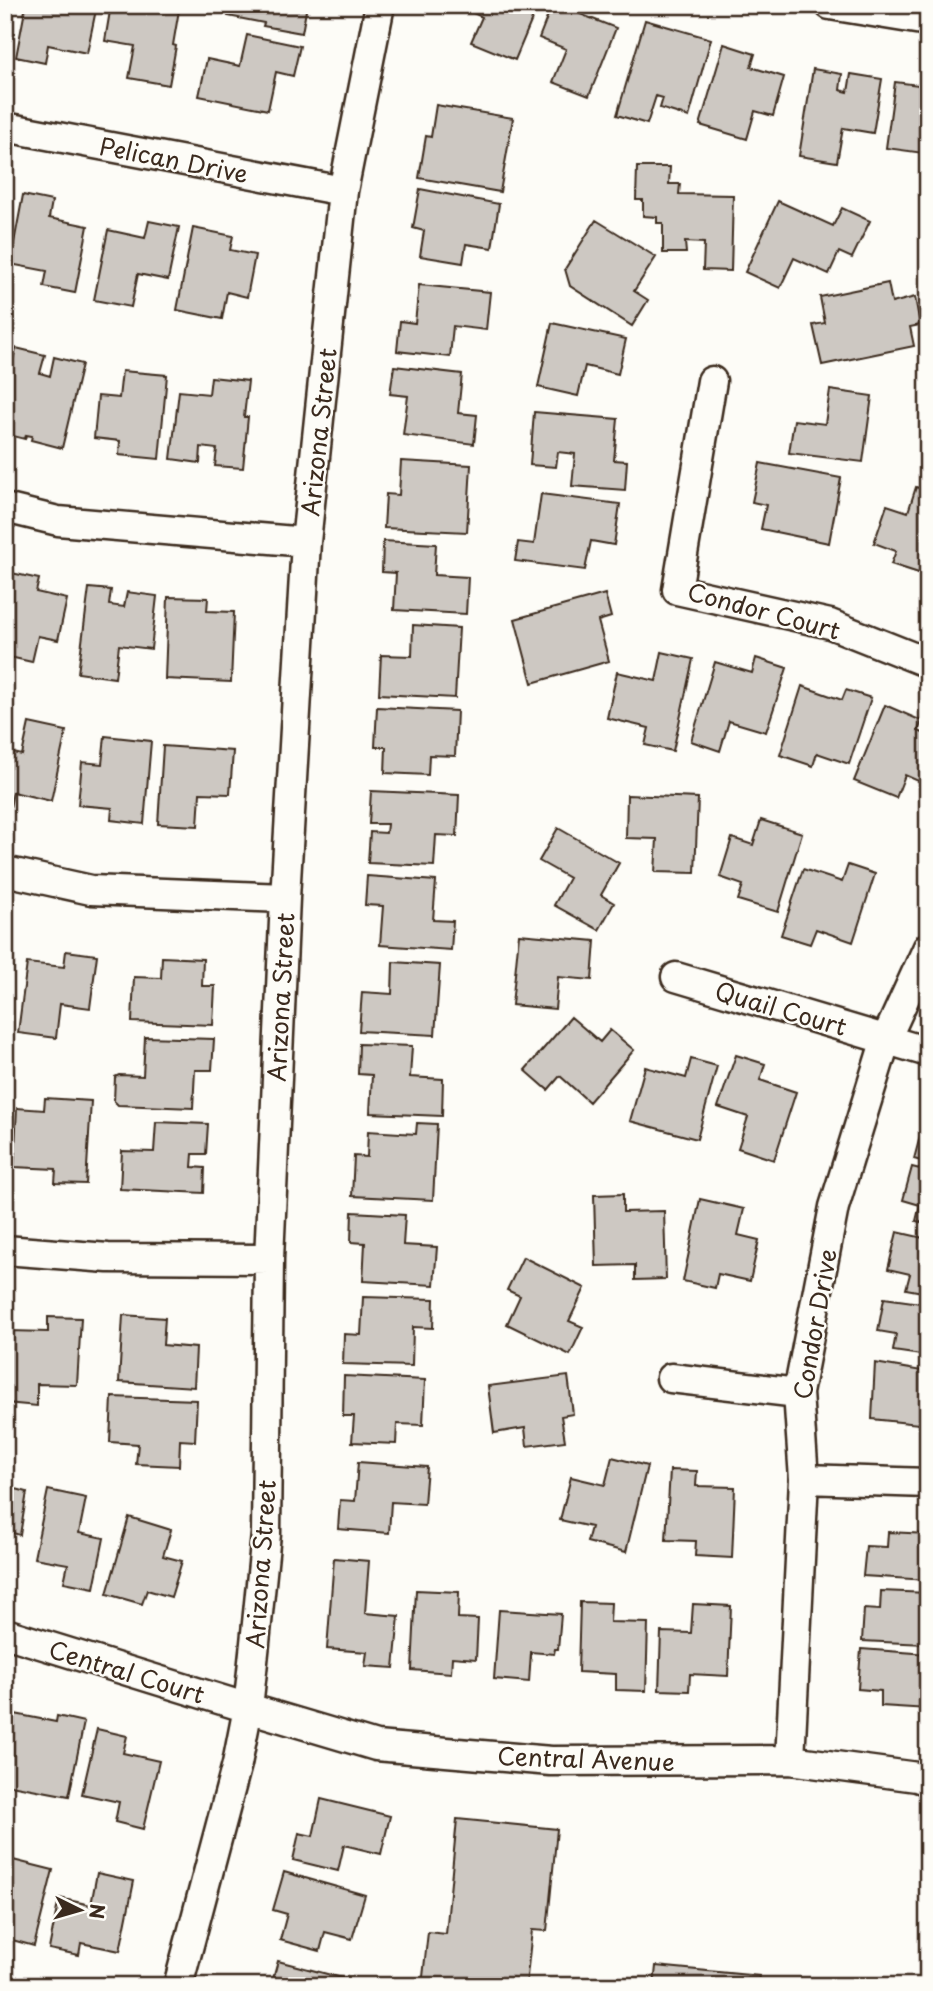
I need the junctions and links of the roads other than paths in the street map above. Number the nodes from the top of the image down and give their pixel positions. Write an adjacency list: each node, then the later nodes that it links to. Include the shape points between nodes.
1 (380, 5): 5 (street, Arizona Street)
2 (830, 5): 3 (street)
3 (928, 21)
4 (5, 127): 5 (street, Pelican Drive)
5 (343, 191): 8 (street, Arizona Street)
6 (712, 381): 9 (street, Condor Court, via 677,590 830,624)
7 (5, 508): 8 (street, via 58,521)
8 (306, 542): 11 (street, Arizona Street)
9 (928, 663)
10 (5, 872): 11 (street, via 91,890)
11 (285, 898): 17 (street, Arizona Street)
12 (928, 947): 14 (street, Condor Drive)
13 (676, 977): 14 (street, Quail Court)
14 (886, 1039): 15 (street, Quail Court); 19 (street, Condor Drive, via 834,1207)
15 (928, 1052)
16 (5, 1250): 17 (street, via 108,1258)
17 (269, 1259): 23 (street, Arizona Street, via 266,1534)
18 (671, 1378): 19 (street)
19 (798, 1393): 20 (street, Condor Drive)
20 (804, 1479): 21 (street); 24 (street, Condor Drive)
21 (928, 1483)
22 (5, 1633): 23 (street, Central Court)
23 (248, 1709): 24 (street, Central Avenue, via 376,1745 551,1761); 26 (street, Arizona Street)
24 (790, 1760): 25 (street, Central Avenue)
25 (928, 1781)
26 (178, 1986)

